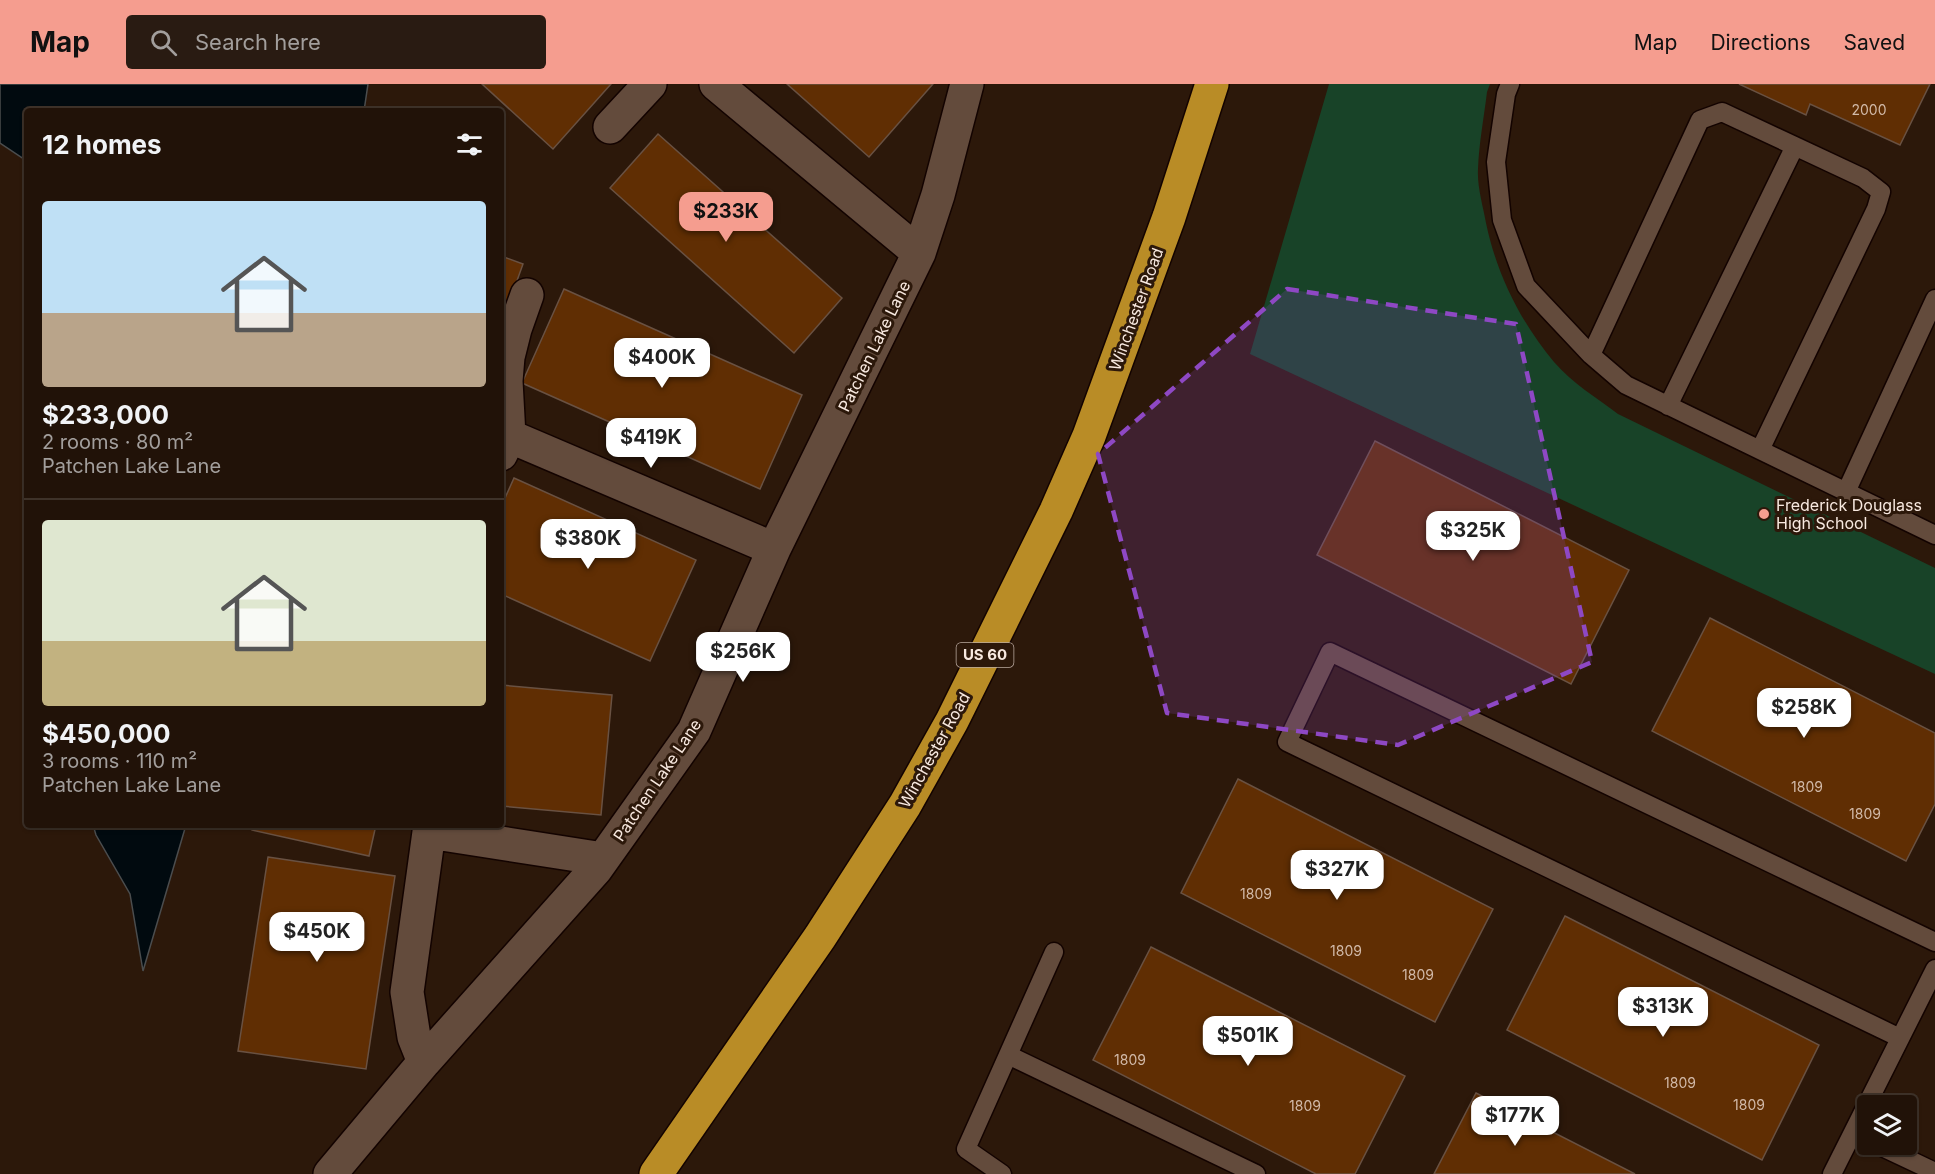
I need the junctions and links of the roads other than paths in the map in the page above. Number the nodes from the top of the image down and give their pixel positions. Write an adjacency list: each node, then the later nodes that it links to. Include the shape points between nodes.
1 (650, 84): 6 (street)
2 (716, 84): 8 (street)
3 (967, 84): 8 (street, Patchen Lake Lane)
4 (1212, 84): 31 (highway, Winchester Road / US 60, via 1169,217 1089,436 952,721 905,805 820,937)
5 (1510, 84): 11 (lane, via 1496,162 1502,220 1526,286)
6 (610, 127)
7 (1796, 146): 11 (lane, via 1722,112 1700,120); 12 (lane); 14 (lane, via 1863,178 1881,192)
8 (919, 253): 17 (street, Patchen Lake Lane)
9 (527, 295): 13 (street, via 508,357)
10 (1935, 299): 15 (lane)
11 (1591, 355): 12 (lane, via 1626,385)
12 (1668, 406): 14 (lane)
13 (505, 445): 17 (street)
14 (1760, 450): 15 (lane)
15 (1846, 492): 16 (lane)
16 (1935, 535)
17 (774, 549): 19 (street, Patchen Lake Lane, via 694,732)
18 (426, 829): 19 (street); 25 (street, via 407,992 414,1037)
19 (603, 859): 25 (street, Patchen Lake Lane)
20 (1935, 942): 23 (lane, via 1330,652 1287,742)
21 (1054, 952): 24 (lane)
22 (1935, 969): 23 (lane)
23 (1900, 1038): 26 (lane)
24 (1008, 1055): 32 (lane, via 966,1149); 33 (lane)
25 (424, 1062): 30 (street, Patchen Lake Lane)
26 (1877, 1095)
27 (1857, 1141): 34 (lane)
28 (1899, 1155): 29 (lane)
29 (1935, 1172)
30 (330, 1174)
31 (656, 1174)
32 (1002, 1174)
33 (1256, 1174)
34 (1832, 1174)

